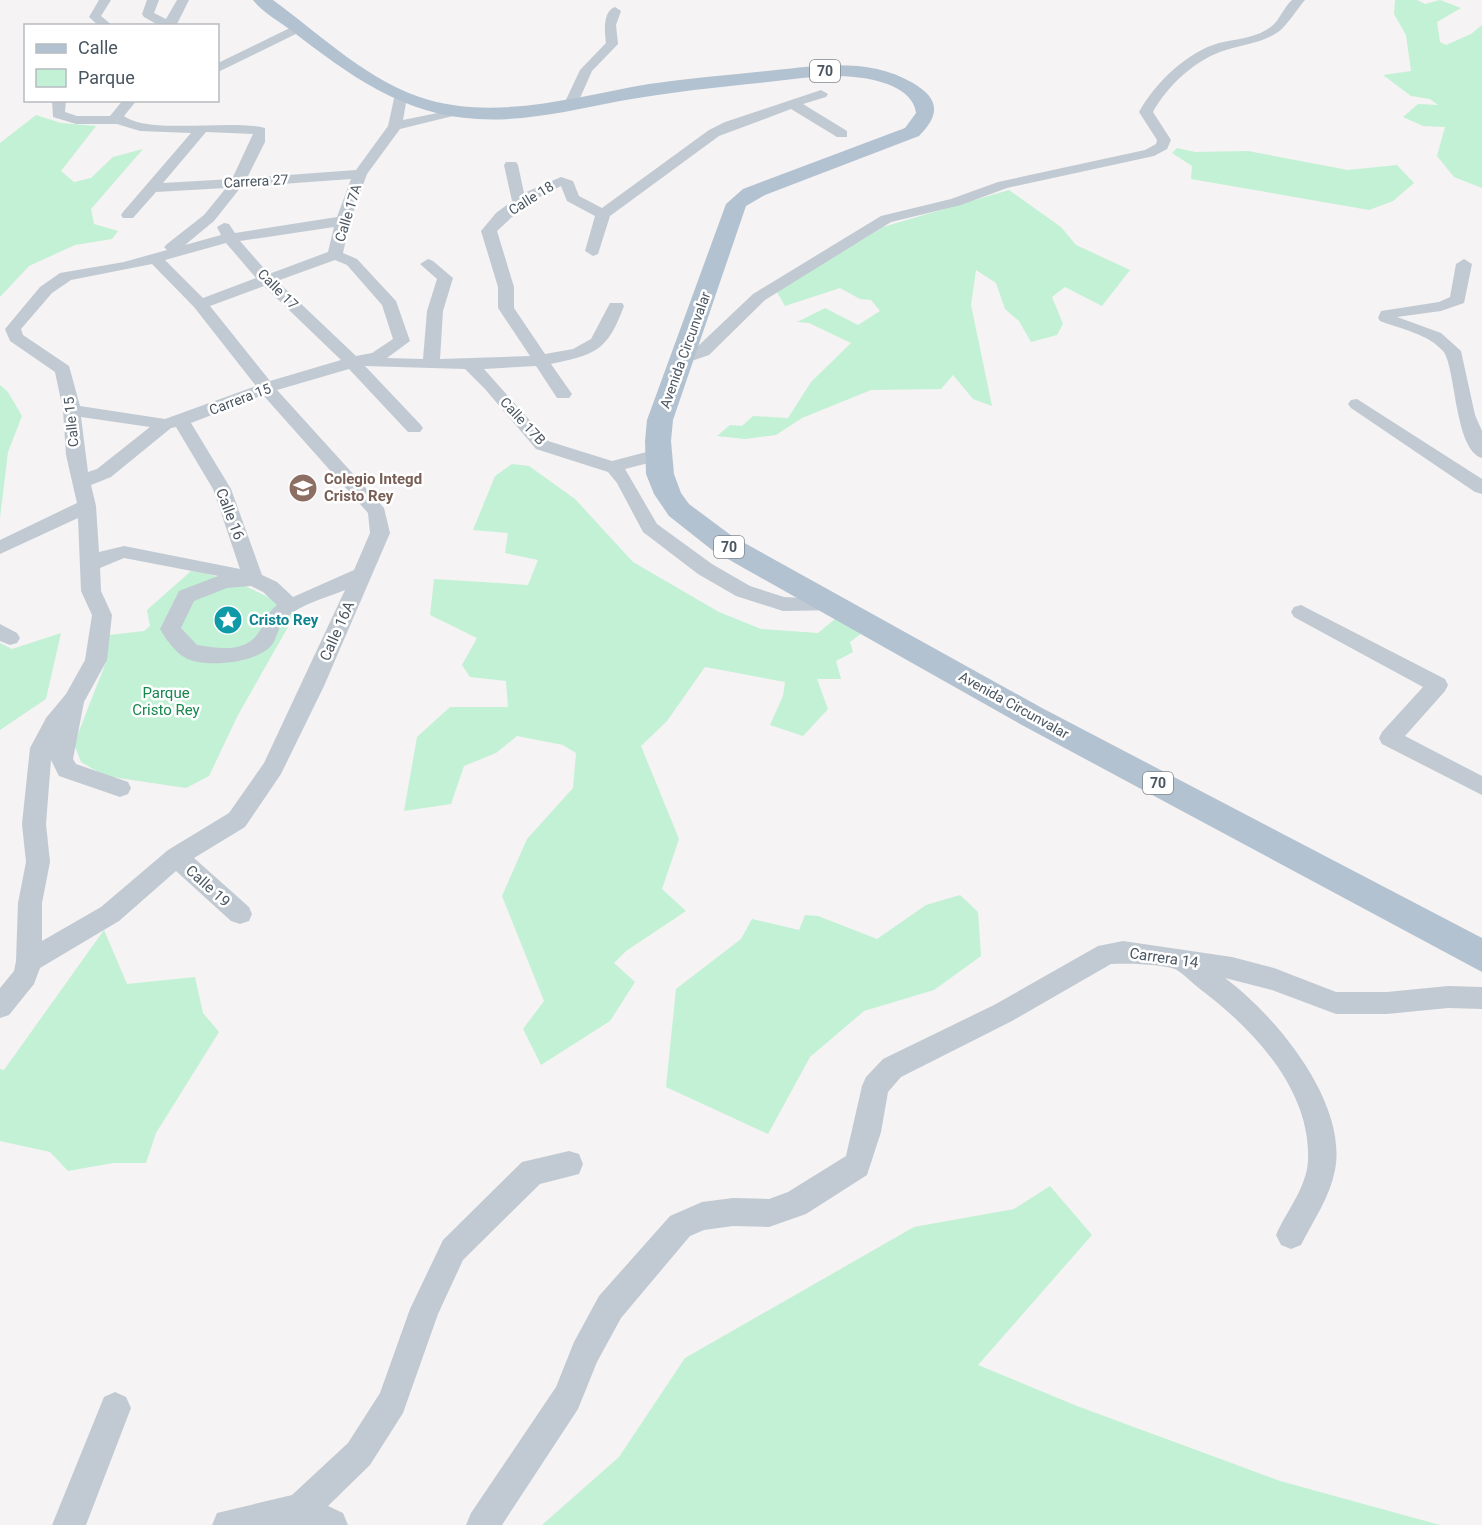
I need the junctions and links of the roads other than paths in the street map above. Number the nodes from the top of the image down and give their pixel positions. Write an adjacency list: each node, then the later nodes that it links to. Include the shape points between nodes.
1 (105, 0): 7 (street, via 95,17)
2 (153, 0): 8 (street, via 147,14)
3 (183, 0): 9 (street)
4 (262, 0): 10 (main road, Avenida Circunvalar / 70)
5 (1299, 0): 44 (street, via 1277,28 1257,39 1220,47 1193,59 1152,102 1146,112 1148,122 1159,131 1164,140 1162,146 1149,153 1002,185 956,202 886,219 759,297 703,351)
6 (615, 11): 17 (street, via 610,25 612,44 586,70)
7 (105, 24)
8 (168, 24)
9 (171, 24)
10 (295, 24): 11 (street); 12 (street); 14 (main road, Avenida Circunvalar / 70)
11 (219, 56)
12 (219, 67)
13 (821, 94): 18 (street)
14 (400, 97): 19 (main road, Avenida Circunvalar / 70); 21 (street)
15 (59, 102): 20 (street, via 58,114)
16 (129, 102): 20 (street, via 119,111)
17 (571, 104): 19 (main road, Avenida Circunvalar / 70, via 512,113); 44 (main road, Avenida Circunvalar / 70, via 707,82 844,71 880,75 917,94 924,102 924,120 912,132 746,195 733,207 730,226)
18 (793, 104): 23 (street); 30 (street, via 714,133)
19 (452, 112): 21 (street)
20 (118, 120): 22 (street, via 141,127)
21 (395, 126): 25 (street, Calle 17A)
22 (202, 128): 26 (street, via 260,131 251,159); 27 (street)
23 (842, 134)
24 (511, 165): 28 (street)
25 (360, 174): 26 (street, Carrera 27); 32 (street, Calle 17A)
26 (237, 183): 27 (street, Carrera 27); 29 (street)
27 (151, 187): 31 (street)
28 (520, 202): 30 (street, Calle 18, via 561,180 568,184 572,198); 43 (street, Calle 18, via 493,223 489,231 506,287 506,308)
29 (216, 212): 33 (street, Calle 17); 36 (street)
30 (603, 214): 34 (street)
31 (128, 215)
32 (344, 221): 33 (street); 35 (street, Calle 17A)
33 (229, 238): 36 (street); 39 (street, Calle 17)
34 (593, 251)
35 (335, 255): 39 (street); 42 (street, Calle 17A, via 352,262 390,304)
36 (155, 258): 40 (street, Calle 16A); 51 (street, Calle 15, via 66,276 46,290 13,329 15,337 63,370)
37 (428, 264): 47 (street, via 445,278 435,311)
38 (1464, 264): 54 (street, via 1458,300 1445,307 1387,314 1386,318 1435,336 1453,351 1466,415)
39 (268, 281): 40 (street); 45 (street, Calle 17)
40 (200, 304): 48 (street, Calle 16A)
41 (616, 306): 43 (street, via 596,344)
42 (402, 341): 45 (street, Carrera 15, via 377,357)
43 (540, 360): 46 (street); 49 (street, Calle 18)
44 (680, 360): 55 (main road, Avenida Circunvalar / 70, via 660,420)
45 (352, 362): 47 (street); 48 (street, Carrera 15); 53 (street, Calle 17)
46 (468, 363): 47 (street); 56 (street, Calle 17B, via 542,445)
47 (431, 364)
48 (266, 388): 52 (street, Carrera 15); 62 (street, Calle 16A, via 377,513 380,533)
49 (563, 394)
50 (1357, 404): 58 (street)
51 (72, 410): 52 (street); 57 (street, Calle 15)
52 (173, 423): 57 (street, via 104,473); 63 (street, Calle 16, via 222,489)
53 (414, 428)
54 (1482, 452)
55 (658, 455): 56 (street); 64 (main road, Avenida Circunvalar / 70, via 668,494 694,523 754,561)
56 (614, 468): 64 (street, via 650,528 742,591 783,604)
57 (81, 482): 59 (street, Calle 15)
58 (1482, 488)
59 (87, 506): 60 (street); 61 (street, Calle 15)
60 (0, 548)
61 (90, 566): 63 (street, via 103,557 124,552); 67 (street, Calle 15, via 91,591 102,615 96,660)
62 (363, 574): 65 (street); 70 (street, Calle 16A, via 273,768 237,820)
63 (254, 579): 65 (street); 65 (street, via 225,581 186,596 170,629 191,652 231,657 263,642 275,617)
64 (837, 605): 72 (main road, Avenida Circunvalar / 70, via 1031,716)
65 (290, 606)
66 (1301, 612): 68 (street, via 1437,685 1390,738)
67 (75, 700): 69 (street, via 62,759 67,770); 74 (street, via 54,724 42,748 34,824 38,862 30,903)
68 (1482, 786)
69 (120, 788)
70 (176, 857): 71 (street, Calle 19); 74 (street, Calle 16A, via 110,914)
71 (240, 914)
72 (1482, 956)
73 (1181, 959): 75 (street, Carrera 14, via 1274,979 1336,1003); 78 (street, via 1247,1011 1293,1067 1314,1111 1322,1158); 84 (street, Carrera 14, via 1135,952 1107,954 1003,1013 892,1068 876,1086 857,1165 796,1204 769,1213 702,1216 680,1226 610,1307 567,1398)
74 (29, 961): 76 (street, via 25,976)
75 (1482, 998)
76 (0, 1007)
77 (569, 1164): 80 (street, via 532,1172 453,1250 425,1309 392,1402 359,1454)
78 (1291, 1235)
79 (115, 1408): 81 (street)
80 (300, 1510): 82 (street); 83 (street)
81 (69, 1525)
82 (229, 1525)
83 (332, 1525)
84 (483, 1525)

